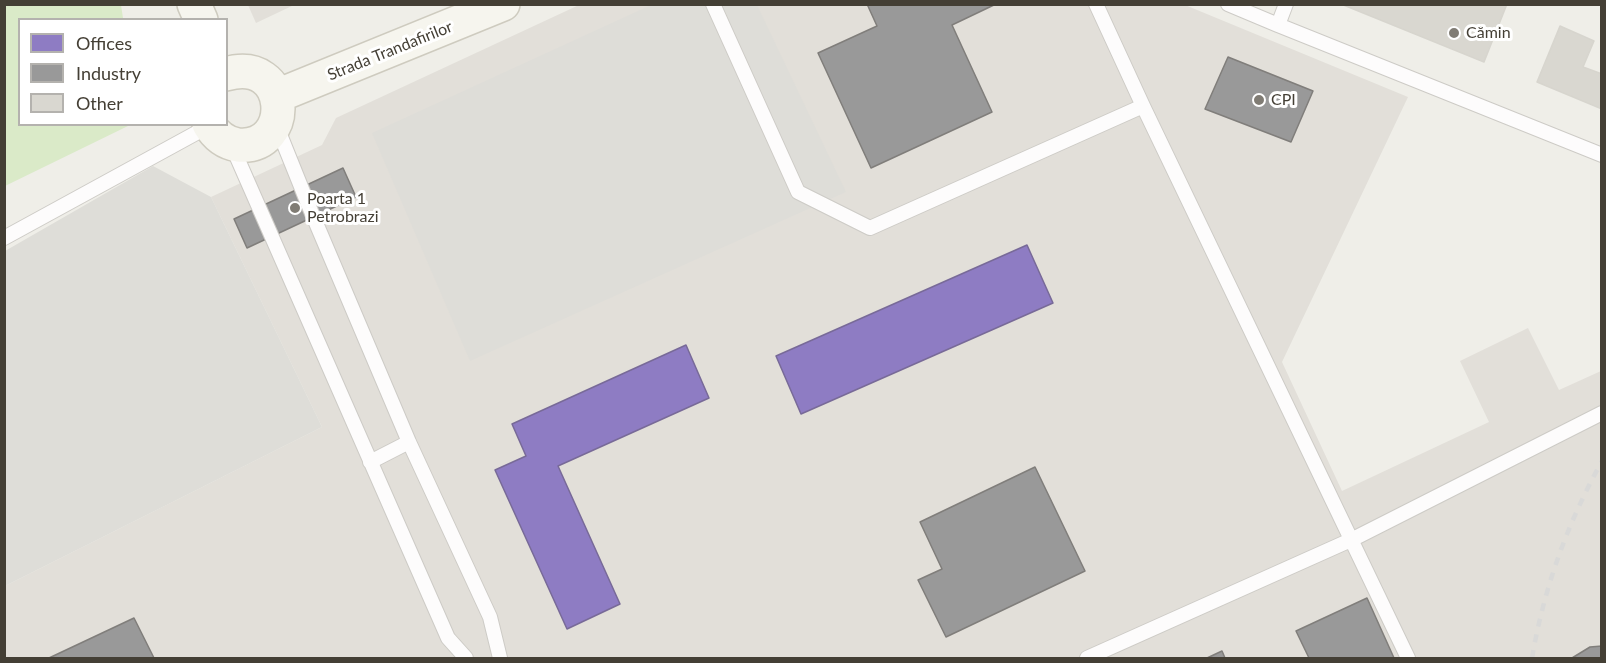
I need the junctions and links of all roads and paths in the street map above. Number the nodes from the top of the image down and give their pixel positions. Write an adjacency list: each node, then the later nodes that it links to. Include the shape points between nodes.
1 (194, 4): 7 (main road)
2 (503, 4): 11 (main road, Strada Trandafirilor)
3 (713, 4): 10 (lane, via 798,192 870,228)
4 (1096, 4): 10 (lane)
5 (1228, 4): 8 (lane)
6 (1286, 4): 8 (lane)
7 (200, 18)
8 (1278, 25): 13 (lane)
9 (228, 73): 11 (main road, via 238,70 262,77 272,85)
10 (1143, 106): 18 (lane)
11 (277, 110): 12 (main road, Strada Trandafirilor, via 270,132 262,139 242,145); 16 (lane, via 308,204)
12 (216, 131): 14 (lane); 17 (lane)
13 (1602, 155)
14 (4, 237)
15 (1602, 413): 18 (lane)
16 (409, 442): 17 (lane); 20 (lane, via 490,617)
17 (370, 462): 19 (lane, via 448,638)
18 (1353, 539): 21 (lane); 22 (lane)
19 (466, 658)
20 (500, 658)
21 (1087, 658)
22 (1408, 658)

